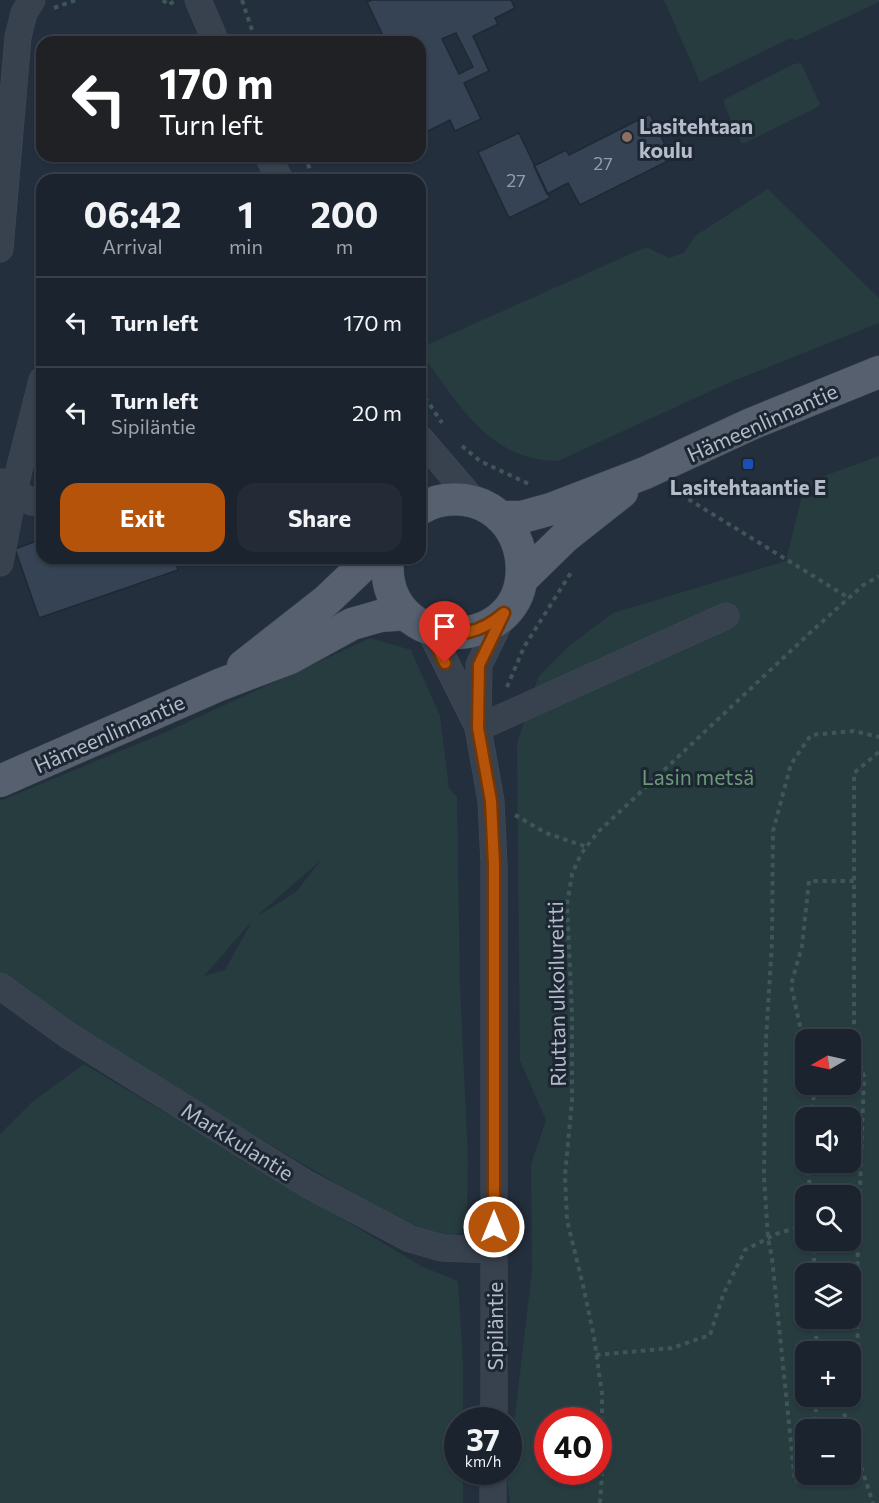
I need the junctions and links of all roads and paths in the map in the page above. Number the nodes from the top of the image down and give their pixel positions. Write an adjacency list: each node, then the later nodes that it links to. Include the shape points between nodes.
1 (32, 0): 8 (street, via 18,37)
2 (163, 0): 3 (path, via 168,4)
3 (178, 0)
4 (198, 0): 6 (street)
5 (242, 0): 7 (path)
6 (213, 36)
7 (254, 36)
8 (4, 164): 9 (street)
9 (0, 249)
10 (879, 372): 13 (main road, Hämeenlinnantie, via 751,424)
11 (36, 398): 14 (street)
12 (426, 444): 18 (street)
13 (645, 474): 18 (main road, Hämeenlinnantie, via 522,517); 23 (main road, Hämeenlinnantie, via 565,537)
14 (7, 485): 16 (street, via 31,502); 19 (street)
15 (675, 491): 24 (path)
16 (36, 500)
17 (426, 507): 18 (main road, Hämeenlinnantie, via 444,500 463,500)
18 (488, 510): 23 (main road, via 511,530 520,551)
19 (0, 563)
20 (365, 564): 28 (main road, Hämeenlinnantie, via 327,600)
21 (388, 564): 27 (main road, via 396,600)
22 (879, 576): 24 (path, Riuttan ulkoilureitti)
23 (521, 580): 25 (main road)
24 (849, 598): 34 (path, Riuttan ulkoilureitti, via 597,833)
25 (504, 613): 27 (main road, Hämeenlinnantie, via 472,632 458,634 442,633); 29 (street, Sipiläntie, via 479,665)
26 (726, 616): 29 (street)
27 (417, 622): 28 (main road, Hämeenlinnantie, via 380,616 352,624 290,658); 29 (street, Sipiläntie)
28 (219, 685): 32 (main road, Hämeenlinnantie)
29 (478, 728): 33 (street, Sipiläntie)
30 (879, 737): 39 (path, via 854,731 811,735 791,764 773,831 764,1177)
31 (879, 752): 35 (path, via 854,773)
32 (0, 781)
33 (491, 801): 34 (path, via 546,833); 40 (street, Sipiläntie)
34 (587, 847): 42 (path, Riuttan ulkoilureitti, via 572,874 567,905 572,1101 565,1175 567,1220)
35 (855, 881): 37 (path, via 809,881 802,946 791,985); 41 (path, via 854,1036 864,1077)
36 (0, 986): 40 (street, Markkulantie, via 69,1035 307,1184 410,1239 442,1248)
37 (801, 1029)
38 (795, 1228): 39 (path)
39 (768, 1238): 42 (path, via 745,1250 723,1295 710,1335 672,1347); 45 (path)
40 (494, 1250): 43 (street, Sipiläntie)
41 (858, 1341)
42 (597, 1354): 48 (path, Riuttan ulkoilureitti, via 602,1394)
43 (494, 1407)
44 (861, 1465): 49 (path)
45 (795, 1482)
46 (493, 1485): 47 (street)
47 (493, 1503)
48 (600, 1503)
49 (873, 1503)

